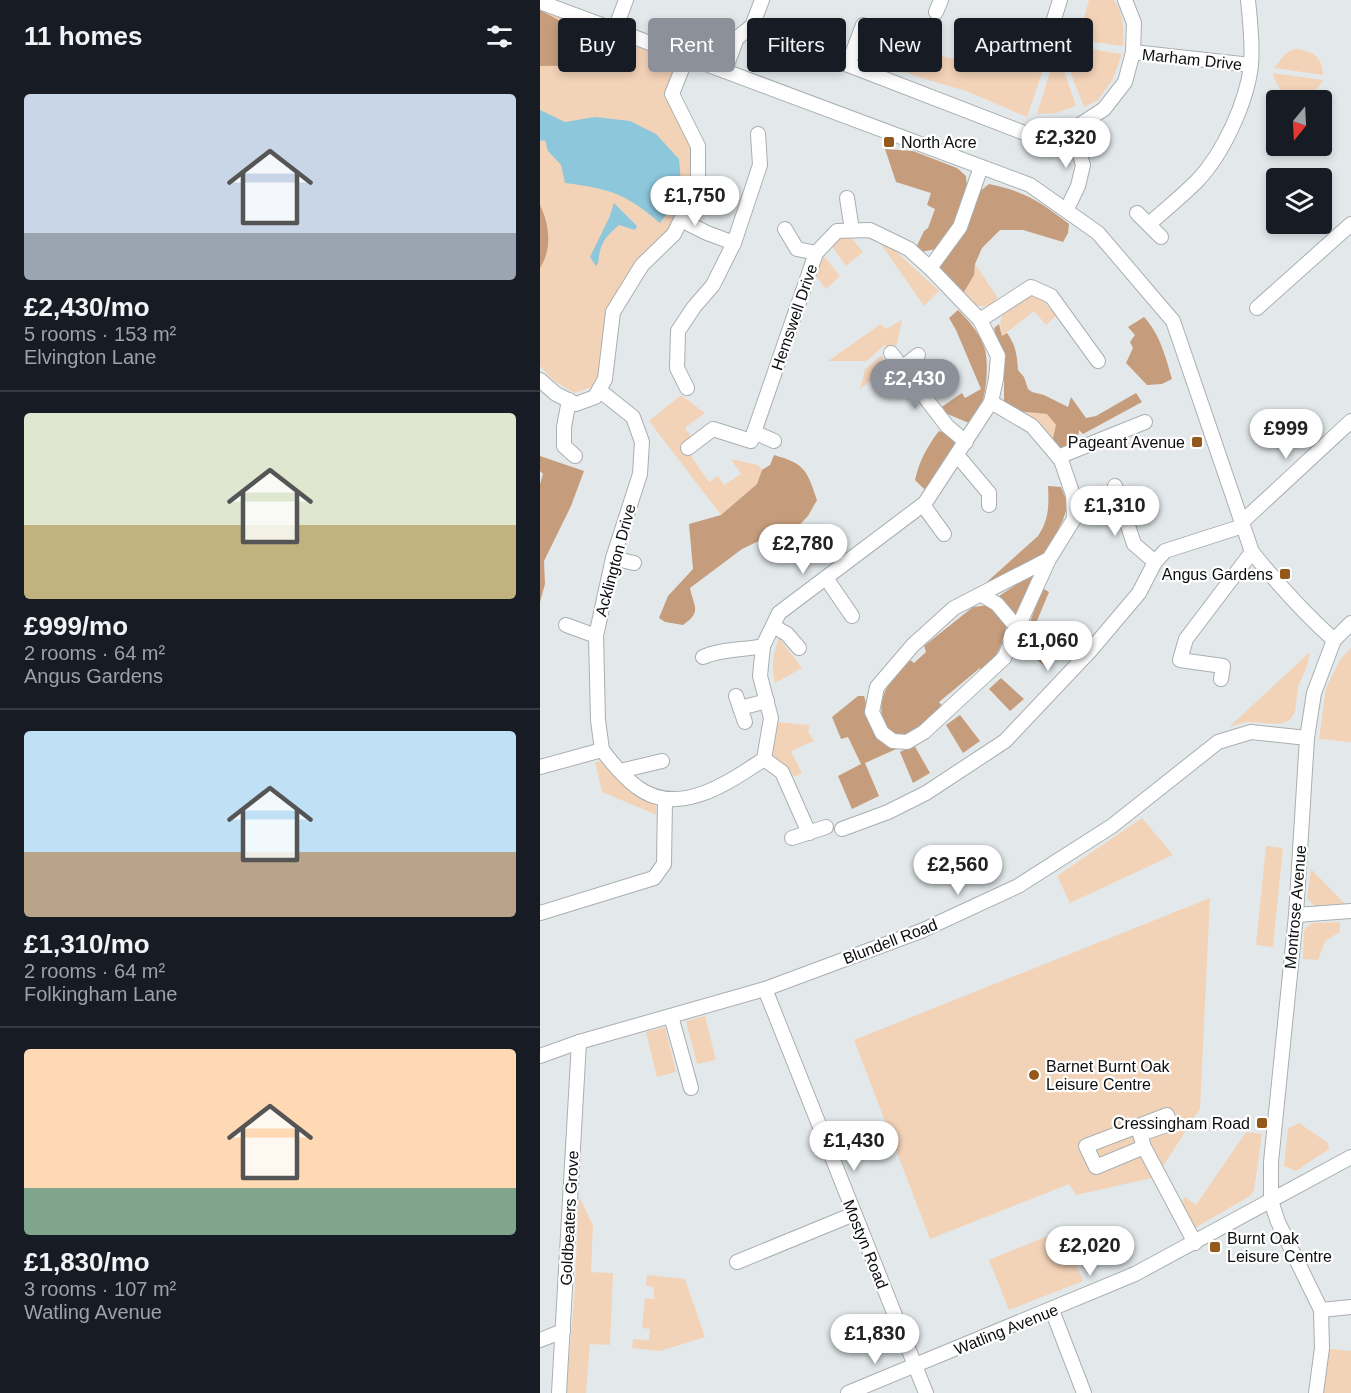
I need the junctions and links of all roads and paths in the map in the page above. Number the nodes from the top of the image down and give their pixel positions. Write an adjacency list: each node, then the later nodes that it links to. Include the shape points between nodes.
1 (626, 0): 8 (street)
2 (762, 0): 11 (street, via 752,26)
3 (1060, 0): 9 (street)
4 (1125, 0): 12 (street, via 1134,23)
5 (1248, 0): 14 (street)
6 (540, 2): 7 (street)
7 (583, 18)
8 (619, 18)
9 (1054, 18)
10 (858, 39): 13 (street)
11 (735, 43)
12 (1132, 52): 14 (street, Marham Drive); 17 (street, via 1125,82 1104,109)
13 (848, 65): 17 (street, via 1027,134)
14 (1251, 65): 24 (street, via 1245,95 1228,137 1198,179)
15 (681, 72): 23 (street, via 672,94 698,146 698,184)
16 (730, 72): 19 (street)
17 (1072, 130): 21 (street, via 1083,165)
18 (758, 134): 29 (street, via 760,165)
19 (981, 167): 21 (street, via 1030,185); 31 (street, via 960,228)
20 (847, 198): 27 (street)
21 (1067, 209): 55 (street, via 1098,233 1173,321)
22 (1137, 213): 24 (street)
23 (681, 220): 29 (street); 39 (street, via 674,234 642,265 613,312)
24 (1149, 224): 28 (street)
25 (1351, 224): 32 (street)
26 (785, 229): 30 (street, via 797,249)
27 (852, 230): 30 (street, Hemswell Drive, via 837,231); 31 (street, via 870,230 909,249)
28 (1161, 237)
29 (734, 243): 40 (street, via 713,285 678,331 677,368)
30 (816, 254): 45 (street, Hemswell Drive)
31 (930, 268): 33 (street)
32 (1257, 308)
33 (980, 320): 36 (street, via 1031,286 1050,296); 42 (street, via 998,356)
34 (891, 353): 37 (street)
35 (918, 355): 37 (street)
36 (1098, 362)
37 (902, 368): 47 (street, via 947,426)
38 (540, 380): 41 (street)
39 (602, 384): 41 (street, via 595,397 576,404); 58 (street, Acklington Drive, via 633,417 642,442 640,474)
40 (687, 388)
41 (569, 400): 50 (street, via 564,446)
42 (991, 402): 47 (street); 51 (street, via 1032,426)
43 (1351, 421): 55 (street)
44 (1145, 422): 51 (street)
45 (753, 437): 46 (street); 48 (street, via 713,429)
46 (774, 441)
47 (966, 442): 49 (street)
48 (688, 448)
49 (957, 455): 53 (street); 54 (street, via 989,493)
50 (575, 456)
51 (1058, 457): 59 (street, via 1073,495 1074,519)
52 (1115, 486): 60 (street, via 1134,544)
53 (922, 505): 56 (street); 62 (street)
54 (989, 505)
55 (1242, 524): 57 (street); 60 (street, via 1165,551)
56 (944, 534)
57 (1252, 552): 70 (street); 74 (street, via 1186,639 1180,660 1223,666)
58 (613, 558): 61 (street); 69 (street, Acklington Drive)
59 (1050, 559): 63 (street); 68 (street)
60 (1155, 562): 85 (street, via 1138,593 1090,651 1005,741 926,793)
61 (634, 563)
62 (826, 578): 64 (street); 67 (street, via 779,613)
63 (982, 595): 68 (street, via 998,604); 68 (street, via 954,608 913,645 877,687 872,712 882,733 893,741 907,742 924,732 1004,658)
64 (852, 616)
65 (1351, 623): 70 (street, Montrose Avenue)
66 (566, 625): 69 (street)
67 (773, 626): 71 (street); 72 (street)
68 (1018, 629)
69 (596, 636): 78 (street, Acklington Drive)
70 (1334, 640): 77 (street, Montrose Avenue, via 1314,693)
71 (763, 646): 73 (street); 75 (street, via 760,676)
72 (799, 648)
73 (702, 657)
74 (1221, 679)
75 (767, 700): 76 (street, via 738,702); 79 (street, via 771,718)
76 (745, 722)
77 (1307, 738): 90 (street, Montrose Avenue); 91 (street, Blundell Road, via 1251,732 1218,742 1112,826 1018,886 921,931)
78 (602, 750): 81 (street); 82 (street)
79 (764, 759): 83 (street, via 727,784 693,796); 86 (street, via 782,772)
80 (662, 761): 82 (street)
81 (540, 767)
82 (620, 771): 83 (street, via 638,788)
83 (665, 800): 89 (street, via 664,864 654,878)
84 (826, 827): 86 (street)
85 (842, 829)
86 (809, 833): 87 (street)
87 (792, 838)
88 (1351, 911): 90 (street)
89 (540, 913)
90 (1296, 915): 98 (street, Montrose Avenue, via 1271,1162)
91 (765, 989): 92 (street, Blundell Road); 99 (street, Mostyn Road)
92 (671, 1016): 93 (street, Blundell Road); 95 (street)
93 (579, 1042): 94 (street, Blundell Road); 105 (street, Goldbeaters Grove)
94 (540, 1056)
95 (691, 1088)
96 (1144, 1147): 96 (street, via 1096,1167 1086,1146 1167,1115 1170,1124 1140,1134); 100 (street)
97 (1351, 1157): 98 (street, Watling Avenue)
98 (1271, 1201): 100 (street, Watling Avenue); 104 (street)
99 (854, 1214): 101 (street); 107 (street, Mostyn Road)
100 (1195, 1243): 103 (street, Watling Avenue)
101 (737, 1262)
102 (1351, 1307): 104 (street)
103 (1052, 1310): 107 (street, Watling Avenue); 111 (street)
104 (1321, 1310): 112 (street, via 1322,1348)
105 (563, 1331): 106 (street); 108 (street, Goldbeaters Grove)
106 (540, 1340)
107 (915, 1366): 109 (street, Watling Avenue); 110 (street)
108 (559, 1393)
109 (848, 1393)
110 (926, 1393)
111 (1084, 1393)
112 (1316, 1393)

